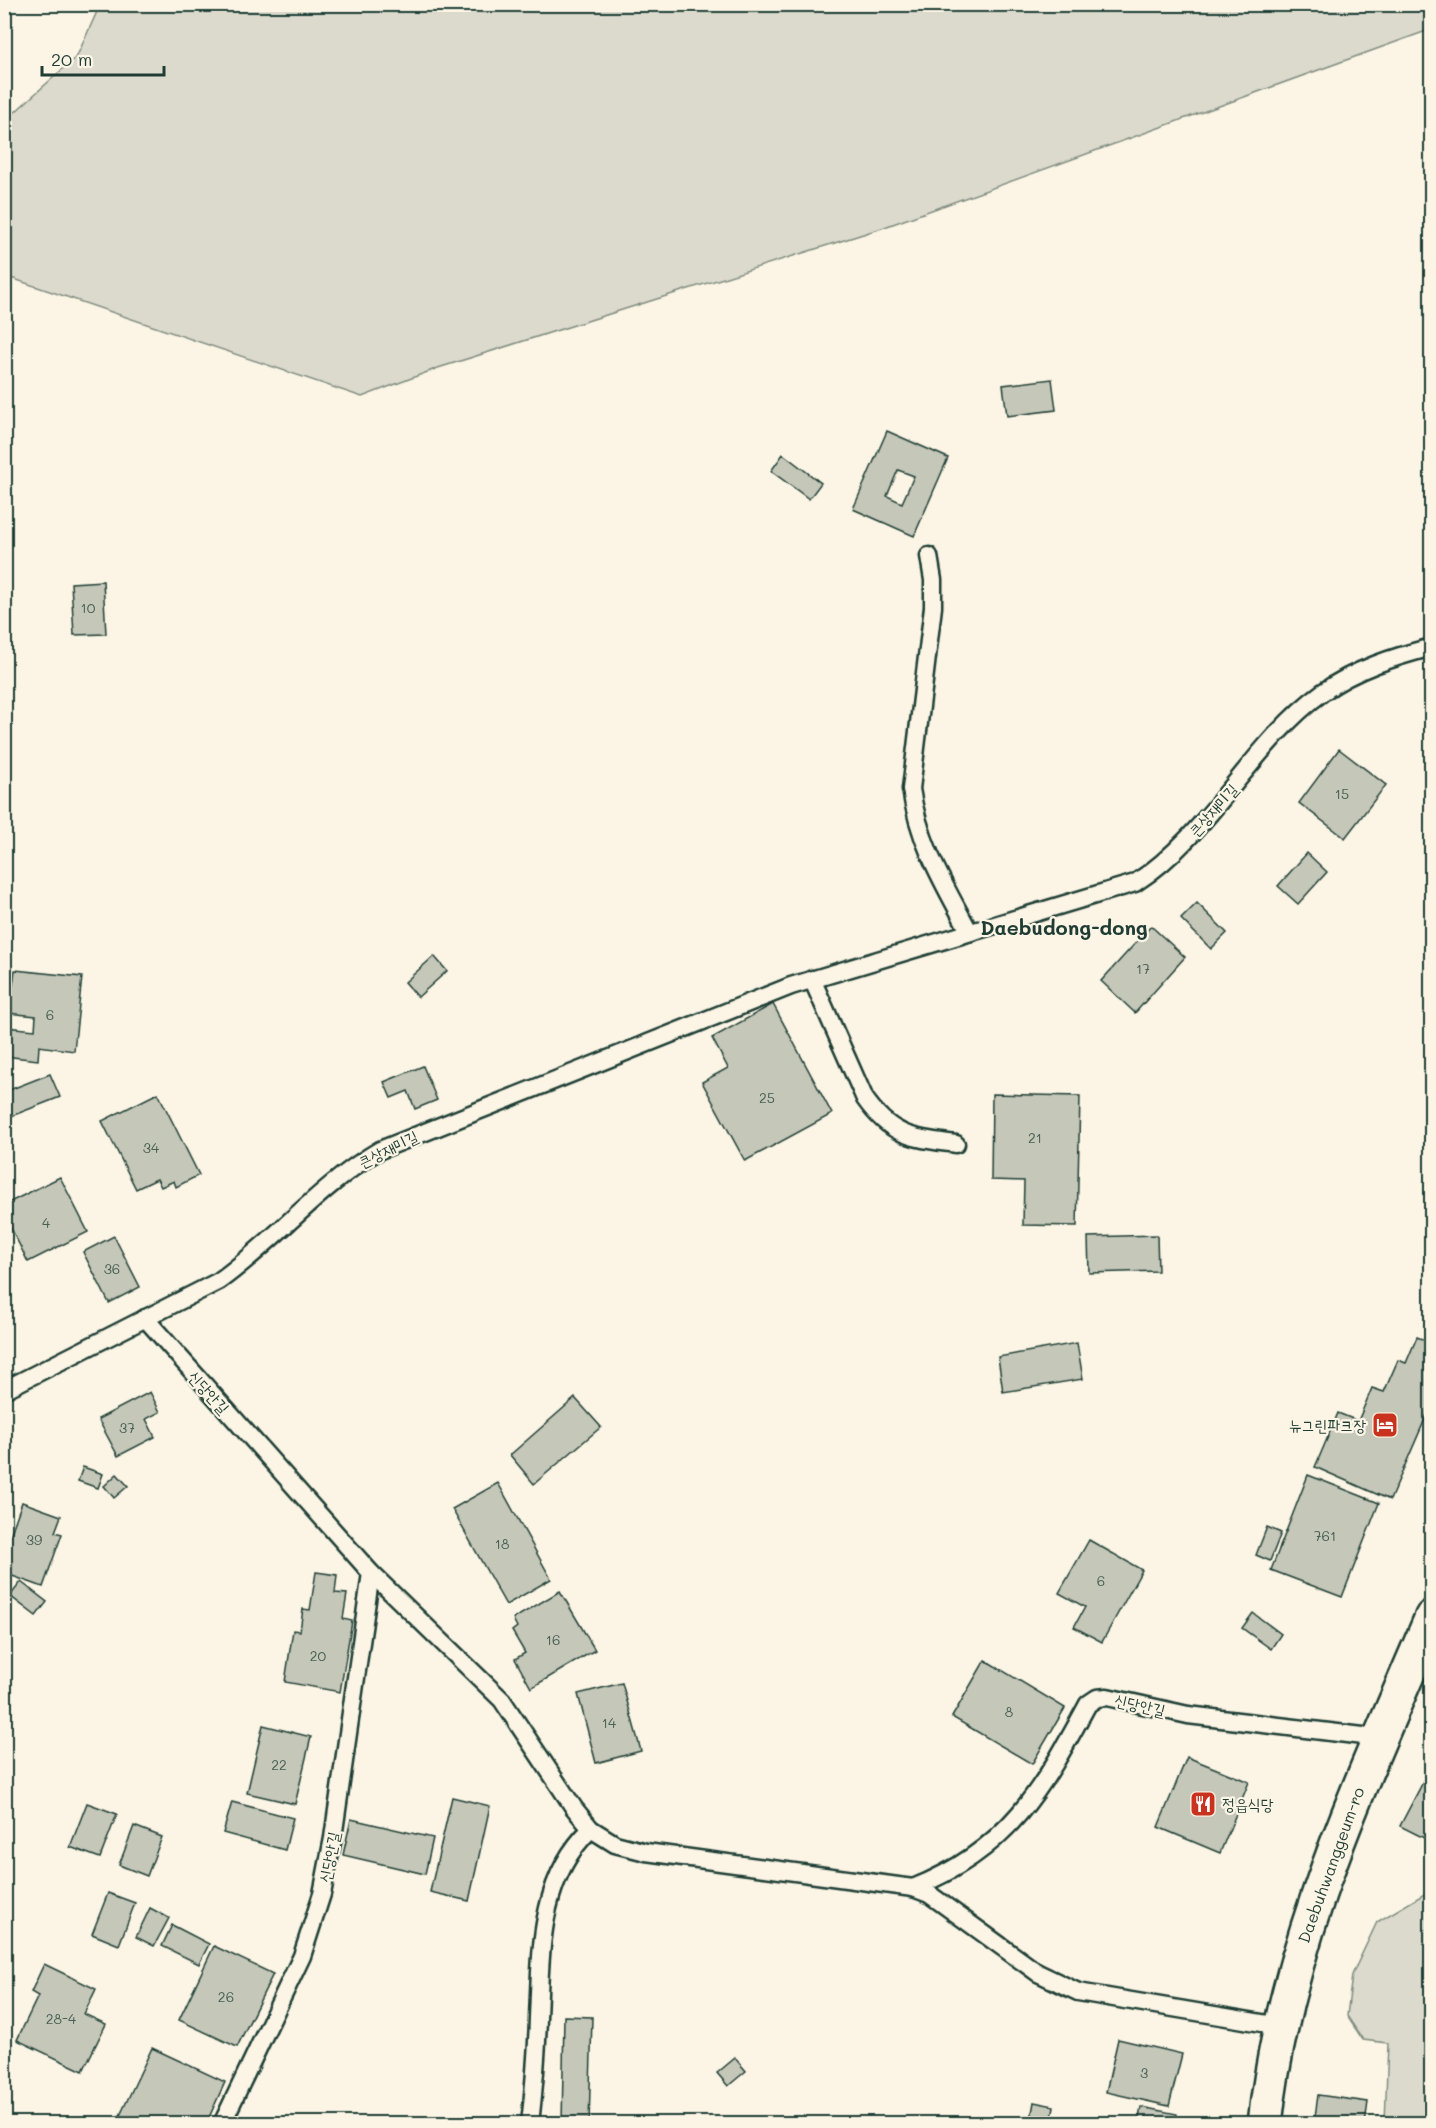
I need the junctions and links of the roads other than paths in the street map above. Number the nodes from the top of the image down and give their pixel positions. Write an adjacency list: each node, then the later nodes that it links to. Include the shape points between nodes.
1 (929, 556): 3 (lane, via 933,607 911,789 926,851)
2 (1431, 646): 3 (lane, 큰상재미길, via 1358,672 1323,692 1274,739 1190,836 1157,868 1134,883)
3 (969, 932): 4 (lane, 큰상재미길)
4 (812, 979): 5 (lane, via 876,1116 909,1138); 6 (lane, 큰상재미길, via 380,1150 354,1165 219,1281)
5 (956, 1144)
6 (145, 1318): 7 (lane, 큰상재미길); 8 (lane, 신당안길)
7 (4, 1390)
8 (371, 1573): 11 (lane, 신당안길, via 502,1700); 14 (lane, 신당안길, via 322,1894 302,1956)
9 (1431, 1617): 10 (main road, Daebuhwanggeum-ro)
10 (1380, 1738): 12 (lane, 신당안길, via 1188,1715 1097,1698 1088,1704 1027,1807 968,1860); 13 (main road, Daebuhwanggeum-ro, via 1298,1952)
11 (591, 1829): 12 (lane, 신당안길, via 615,1844 646,1852); 15 (lane, via 575,1844 558,1872 547,1907)
12 (913, 1888): 13 (lane, 신당안길, via 929,1894 1038,1973 1078,1992)
13 (1280, 2026): 16 (main road, Daebuhwanggeum-ro)
14 (222, 2124)
15 (530, 2124)
16 (1265, 2124)

